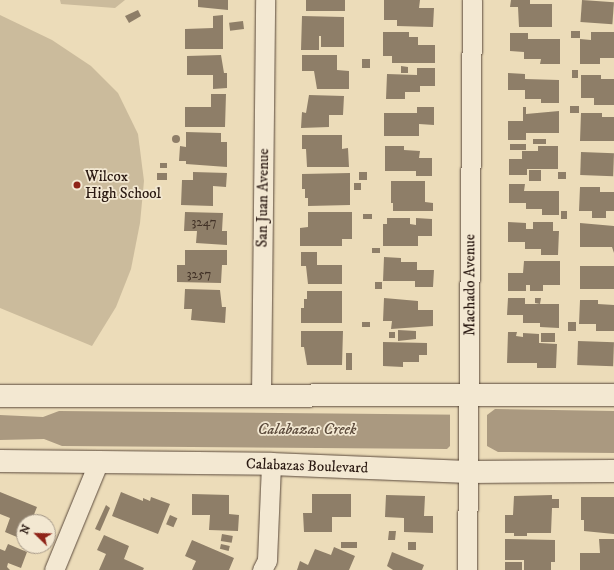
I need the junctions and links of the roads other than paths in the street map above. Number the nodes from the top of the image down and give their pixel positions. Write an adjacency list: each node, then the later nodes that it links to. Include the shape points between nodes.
1 (265, 0): 5 (street, San Juan Avenue)
2 (472, 0): 6 (street, Machado Avenue)
3 (614, 395): 6 (street)
4 (0, 396): 5 (street)
5 (261, 396): 6 (street)
6 (469, 406): 11 (street, Machado Avenue)
7 (0, 461): 8 (street, Calabazas Boulevard)
8 (98, 463): 9 (street, Calabazas Boulevard); 12 (street)
9 (270, 464): 11 (street, Calabazas Boulevard); 13 (street, via 267,560)
10 (614, 471): 11 (street, Calabazas Boulevard)
11 (468, 472): 14 (street, Machado Avenue)
12 (54, 570)
13 (262, 570)
14 (467, 570)

